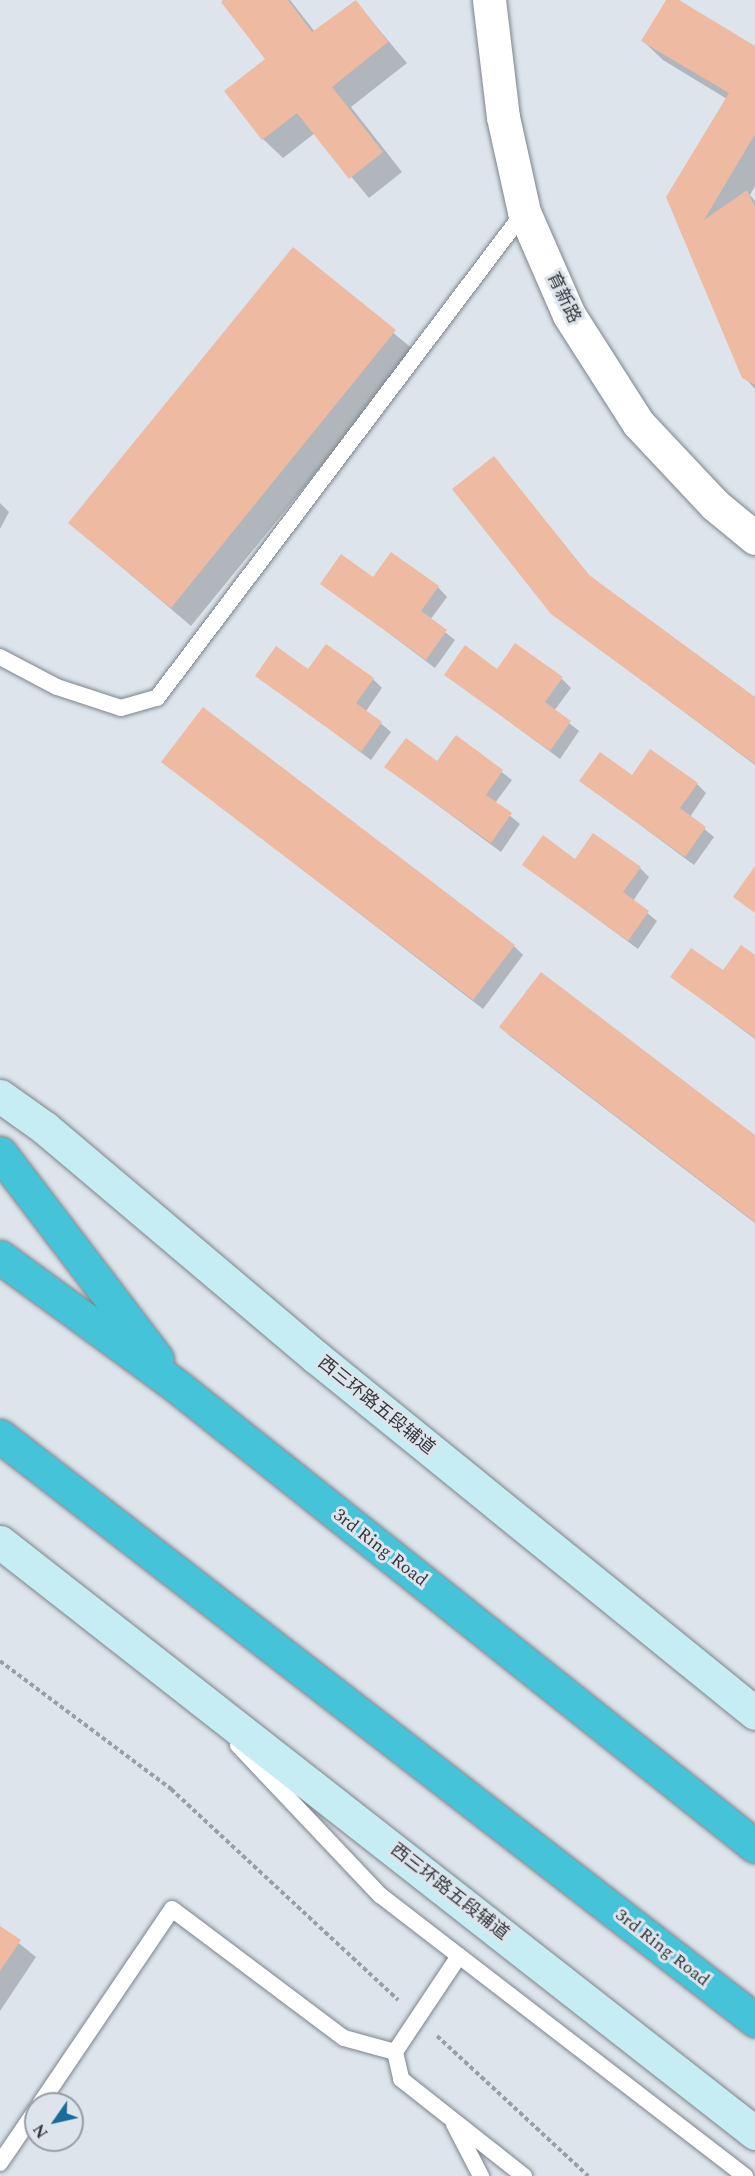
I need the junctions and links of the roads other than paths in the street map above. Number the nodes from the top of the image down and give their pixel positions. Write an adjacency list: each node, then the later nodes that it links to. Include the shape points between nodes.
1 (489, 0): 2 (street, 育新路, via 503,117)
2 (524, 212): 3 (street, 育新路, via 569,315 638,423 715,505); 4 (lane, via 157,698 121,708 57,687)
3 (755, 538)
4 (0, 657)
5 (0, 1096): 14 (main road, 西三环路五段辅道, via 45,1128 316,1358)
6 (0, 1153): 8 (highway)
7 (0, 1257): 8 (highway, 3rd Ring Road)
8 (178, 1387): 15 (highway, 3rd Ring Road)
9 (0, 1436): 11 (highway, 3rd Ring Road)
10 (0, 1448): 11 (highway)
11 (67, 1485): 17 (highway, 3rd Ring Road)
12 (0, 1542): 13 (main road, 西三环路五段辅道)
13 (168, 1670): 16 (lane, via 380,1895); 22 (main road, 西三环路五段辅道)
14 (755, 1713)
15 (755, 1846)
16 (459, 1956): 18 (lane); 26 (lane)
17 (755, 2020)
18 (395, 2052): 19 (lane, via 344,2038 172,1909); 20 (lane, via 401,2079)
19 (48, 2092)
20 (451, 2118): 24 (lane); 25 (lane)
21 (24, 2128): 23 (lane)
22 (755, 2133)
23 (0, 2163)
24 (481, 2176)
25 (524, 2176)
26 (745, 2176)

